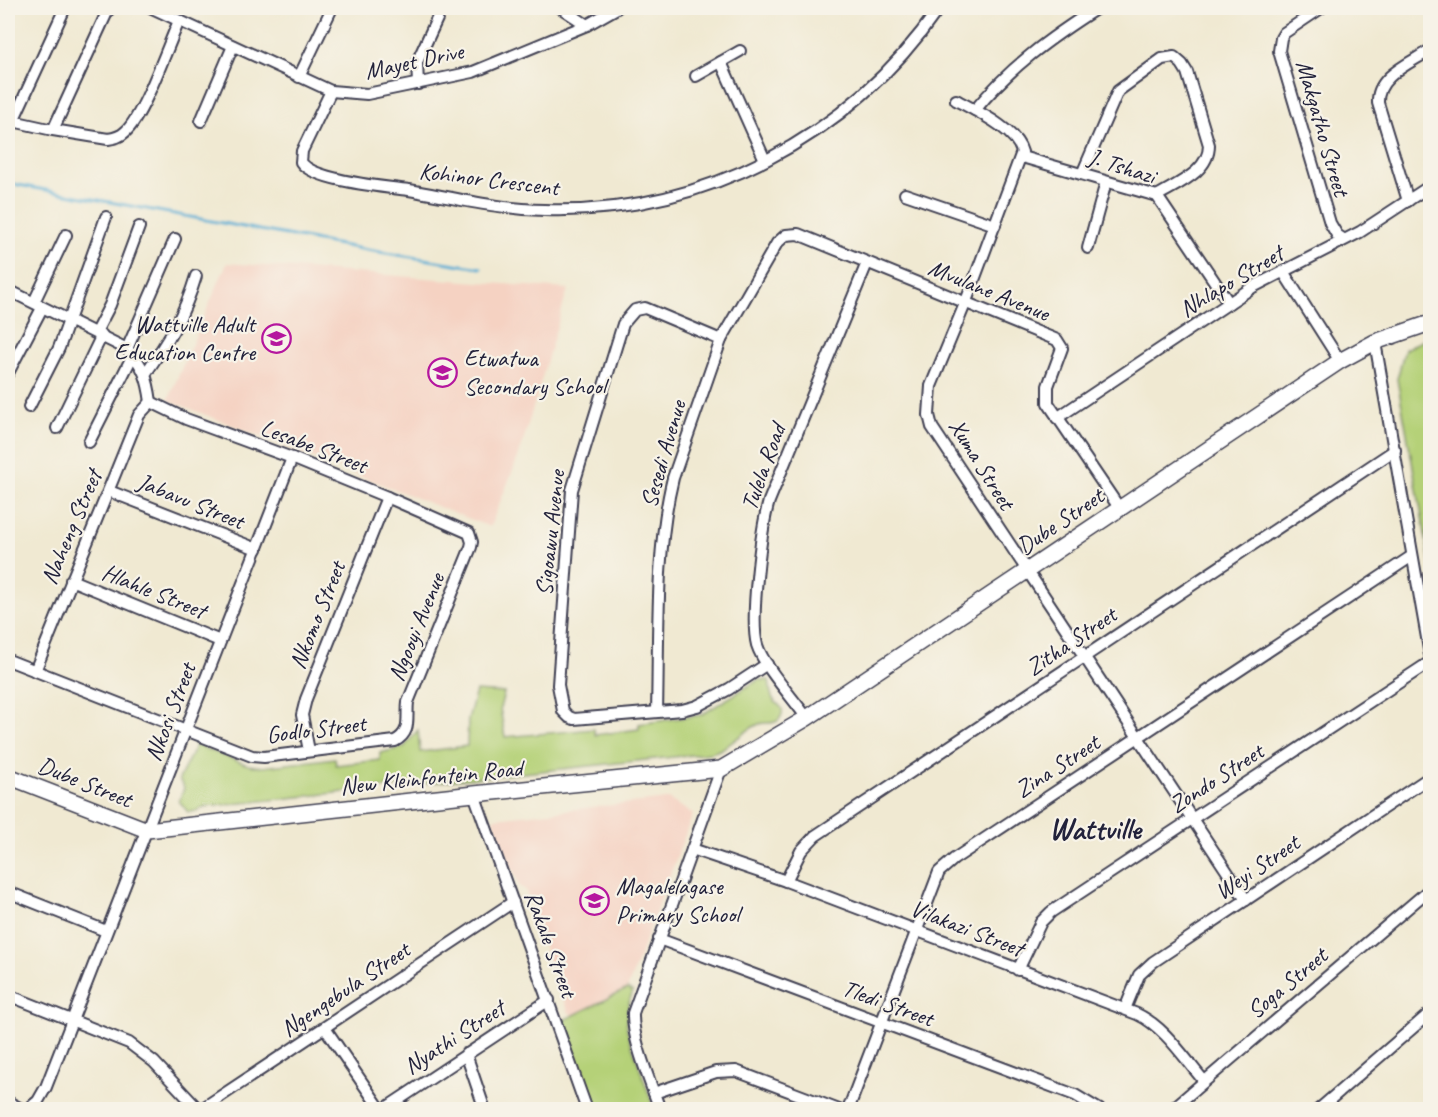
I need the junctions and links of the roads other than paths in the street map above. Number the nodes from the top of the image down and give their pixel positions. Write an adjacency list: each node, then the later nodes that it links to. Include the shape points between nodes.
1 (66, 8): 23 (street)
2 (109, 8): 25 (street)
3 (153, 8): 11 (street, Mayet Drive)
4 (332, 8): 18 (street)
5 (442, 8): 19 (street, via 417,62)
6 (561, 8): 12 (street)
7 (617, 8): 12 (street, Mayet Drive)
8 (939, 8): 27 (street, Kohinor Crescent, via 899,59 855,101 829,123)
9 (1097, 8): 22 (street, via 1030,54)
10 (1321, 8): 39 (street, Makgatho Street, via 1284,33 1279,51 1330,223)
11 (179, 21): 13 (street, Mayet Drive); 25 (street, via 125,133 108,139)
12 (587, 25): 19 (street, Mayet Drive, via 481,69)
13 (233, 46): 18 (street, Mayet Drive); 24 (street)
14 (1431, 50): 33 (street, via 1382,83 1377,94)
15 (740, 51): 16 (street)
16 (721, 62): 17 (street); 27 (street)
17 (696, 76)
18 (299, 77): 20 (street, Mayet Drive)
19 (418, 84): 20 (street, Mayet Drive, via 367,94)
20 (331, 91): 27 (street, Kohinor Crescent, via 302,151 301,162 306,169 338,180 488,205 543,210 634,205 713,183)
21 (956, 100): 22 (street)
22 (975, 110): 26 (street, via 1010,133 1021,147)
23 (10, 120): 25 (street)
24 (201, 121)
25 (53, 130)
26 (1022, 156): 28 (street, J. Tshazi); 35 (street, Xuma Street)
27 (765, 160)
28 (1082, 174): 29 (street, J. Tshazi); 32 (street, via 1118,91 1162,59 1174,57 1187,72 1209,154 1197,172)
29 (1106, 182): 32 (street, J. Tshazi); 40 (street)
30 (1431, 186): 33 (street, Nhlapo Street)
31 (905, 194): 35 (street)
32 (1157, 196): 46 (street, J. Tshazi)
33 (1408, 201): 39 (street, Nhlapo Street)
34 (106, 217): 49 (street)
35 (995, 225): 47 (street, Xuma Street)
36 (139, 227): 51 (street)
37 (66, 235): 48 (street)
38 (175, 239): 54 (street)
39 (1343, 239): 43 (street, Nhlapo Street)
40 (1088, 248)
41 (767, 260): 42 (street, Mvulane Avenue, via 781,238 798,234); 52 (street, Sesedi Avenue)
42 (867, 263): 47 (street, Mvulane Avenue); 78 (street, Tulela Road, via 764,519 755,635)
43 (1284, 273): 46 (street, Nhlapo Street); 55 (street)
44 (196, 276): 57 (street, via 171,338)
45 (8, 290): 48 (street)
46 (1229, 303): 60 (street, Nhlapo Street)
47 (965, 304): 60 (street, Mvulane Avenue, via 1061,344 1047,397); 71 (street, Xuma Street, via 931,386 929,415 943,445)
48 (38, 305): 49 (street); 56 (street)
49 (68, 320): 51 (street); 59 (street, via 59,348)
50 (1431, 323): 53 (street, Dube Street)
51 (99, 334): 54 (street); 61 (street)
52 (721, 340): 80 (street, Sesedi Avenue, via 668,501 659,597); 80 (street, Sigoawu Avenue, via 645,308 635,310 623,324 572,490 558,685 561,707 569,717 583,720)
53 (1375, 342): 55 (street, Dube Street); 63 (street)
54 (130, 352): 57 (street); 62 (street)
55 (1340, 361): 67 (street, Dube Street)
56 (8, 373)
57 (146, 373): 58 (street)
58 (151, 402): 64 (street, Lesabe Street); 65 (street, Naheng Street, via 139,416)
59 (29, 407)
60 (1057, 418): 67 (street, Mvulane Avenue)
61 (57, 429)
62 (89, 442)
63 (1395, 450): 70 (street); 75 (street, Zitha Street)
64 (292, 458): 66 (street, Lesabe Street); 69 (street, Nkosi Street)
65 (110, 491): 69 (street, Jabavu Street); 72 (street, Naheng Street)
66 (387, 497): 68 (street, Lesabe Street); 85 (street, Nkomo Street, via 306,699 303,715)
67 (1120, 509): 71 (street, Dube Street)
68 (462, 529): 84 (street, Ngooyi Avenue, via 471,537 471,547 408,702 407,729)
69 (256, 549): 73 (street, Nkosi Street)
70 (1412, 556): 74 (street); 83 (street, Zina Street)
71 (1026, 571): 75 (street, Xuma Street); 81 (street, Dube Street)
72 (71, 580): 73 (street, Hlahle Street); 79 (street, Naheng Street)
73 (220, 641): 82 (street, Nkosi Street)
74 (1431, 655)
75 (1083, 657): 83 (street, Xuma Street); 93 (street, Zitha Street, via 815,836 801,851)
76 (8, 660): 79 (street, Godlo Street)
77 (1431, 662): 90 (street, Zondo Street)
78 (767, 664): 80 (street, via 697,706); 81 (street, Tulela Road)
79 (35, 671): 82 (street, Godlo Street)
80 (657, 712)
81 (807, 718): 86 (street, Dube Street)
82 (185, 730): 85 (street, Godlo Street, via 252,756); 91 (street, Nkosi Street)
83 (1138, 738): 90 (street, Xuma Street); 98 (street, Zina Street, via 943,868 932,886)
84 (395, 741): 85 (street, Godlo Street)
85 (309, 751)
86 (721, 770): 89 (street, New Kleinfontein Road); 92 (street)
87 (8, 776): 91 (street, Dube Street)
88 (1431, 777): 96 (street, Weyi Street)
89 (474, 794): 91 (street, New Kleinfontein Road); 97 (street, Rakale Street)
90 (1191, 819): 96 (street, Xuma Street); 101 (street, Zondo Street, via 1045,917)
91 (147, 830): 99 (street, Nkosi Street)
92 (692, 849): 93 (street, Vilakazi Street); 100 (street)
93 (786, 881): 98 (street, Vilakazi Street)
94 (1431, 889): 110 (street, Soga Street)
95 (8, 892): 99 (street)
96 (1246, 900): 104 (street, Weyi Street, via 1144,969)
97 (513, 902): 103 (street, Rakale Street); 108 (street, Ngengebula Street)
98 (916, 931): 101 (street, Vilakazi Street); 107 (street, Zina Street)
99 (106, 932): 106 (street, Nkosi Street)
100 (659, 939): 107 (street, Tledi Street); 111 (street, via 632,1024)
101 (1018, 970): 104 (street, Vilakazi Street)
102 (8, 995): 106 (street)
103 (549, 1000): 109 (street, Nyathi Street); 118 (street, Rakale Street)
104 (1125, 1009): 110 (street, Vilakazi Street, via 1153,1023)
105 (1431, 1013): 124 (street)
106 (72, 1021): 114 (street, Nkosi Street, via 43,1094); 115 (street, via 142,1051)
107 (881, 1022): 121 (street, Zina Street); 122 (street, Tledi Street, via 1075,1095)
108 (325, 1028): 115 (street, Ngengebula Street); 116 (street)
109 (466, 1054): 116 (street, Nyathi Street); 117 (street)
110 (1204, 1081): 123 (street, Soga Street)
111 (654, 1093): 119 (street); 120 (street, via 716,1072 736,1071)
112 (8, 1102): 113 (street)
113 (23, 1110)
114 (27, 1110)
115 (199, 1110)
116 (382, 1110)
117 (485, 1110)
118 (587, 1110)
119 (660, 1110)
120 (839, 1110)
121 (848, 1110)
122 (1100, 1110)
123 (1171, 1110)
124 (1318, 1110)

